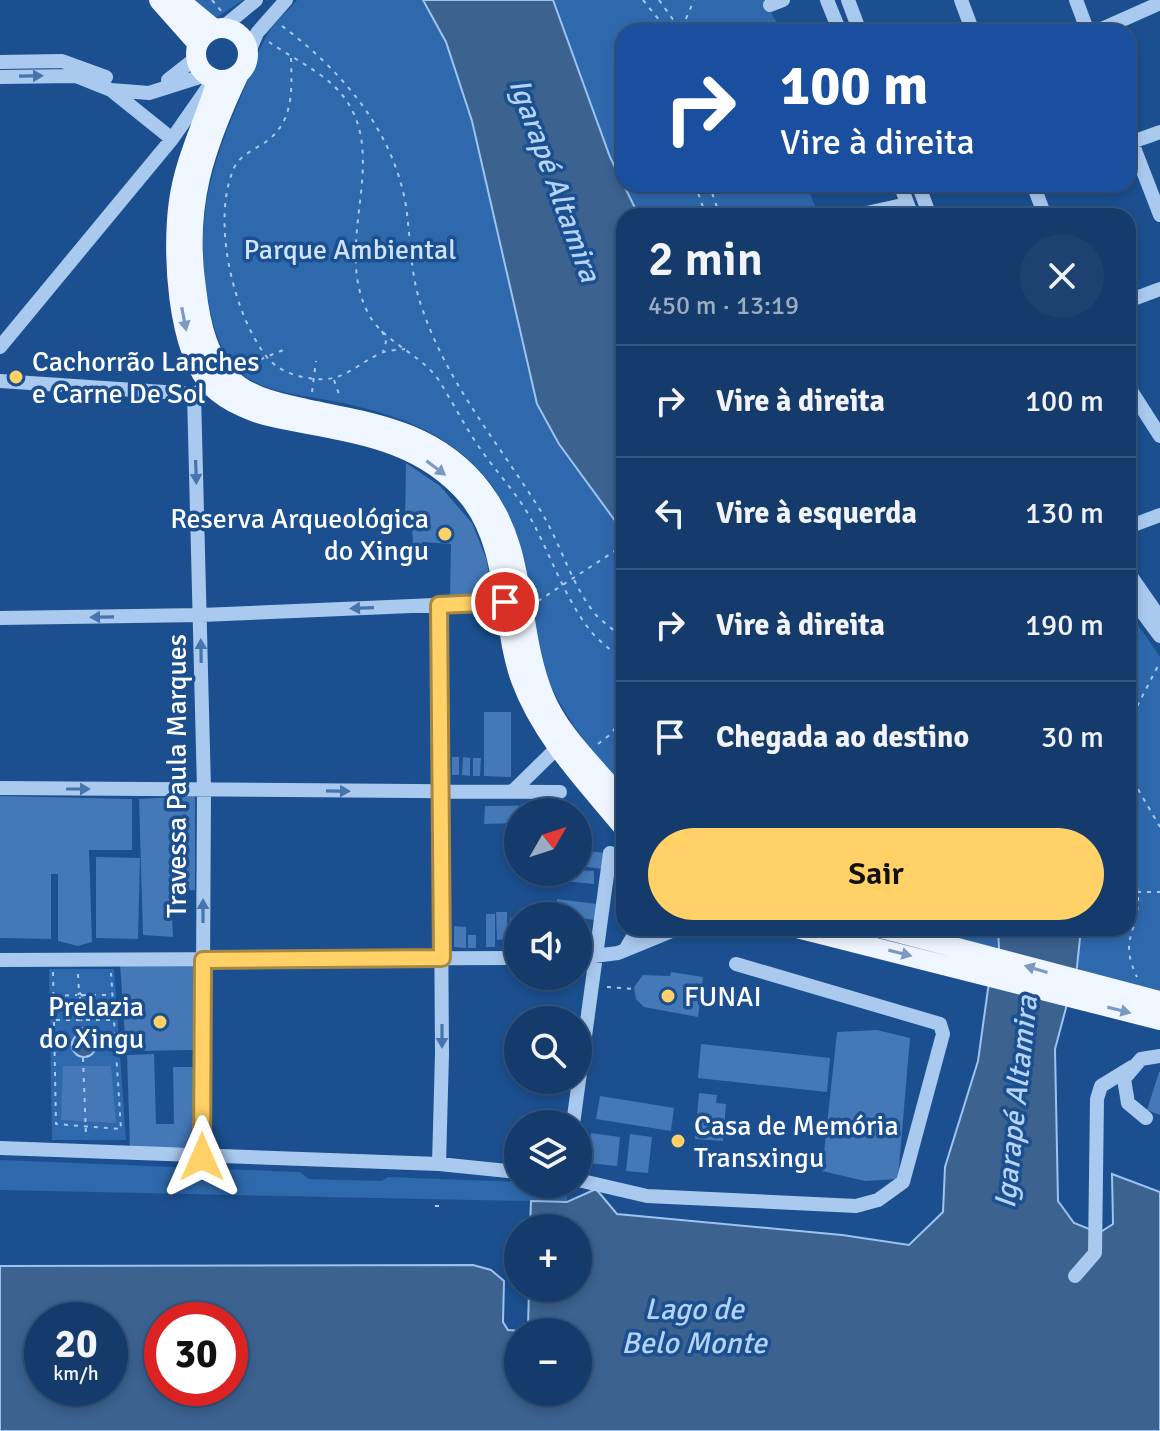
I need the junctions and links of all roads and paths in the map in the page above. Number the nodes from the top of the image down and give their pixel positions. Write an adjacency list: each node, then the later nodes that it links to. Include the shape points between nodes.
1 (159, 0): 27 (main road)
2 (179, 0): 22 (main road)
3 (256, 0): 22 (street)
4 (286, 0): 13 (street)
5 (643, 0): 14 (path)
6 (659, 0): 15 (path)
7 (694, 0): 16 (path)
8 (827, 0): 17 (street)
9 (848, 0): 18 (street)
10 (961, 0): 19 (street)
11 (1076, 0): 20 (street)
12 (1160, 3): 21 (street)
13 (271, 17): 23 (street); 58 (path, via 316,52 384,137 398,171 422,310 466,401 543,514)
14 (662, 24)
15 (677, 24)
16 (685, 24)
17 (837, 24)
18 (857, 24)
19 (970, 24)
20 (1085, 24)
21 (1113, 24)
22 (218, 29): 24 (main road, via 243,39); 27 (main road)
23 (257, 33): 24 (street); 25 (path)
24 (248, 54): 28 (main road)
25 (291, 57): 40 (path, via 333,85 360,129 365,163 355,260 361,296); 45 (path, via 287,116 272,138 235,165 225,230 235,292)
26 (0, 62): 27 (street, via 62,61 117,82 145,86)
27 (206, 67): 28 (main road); 31 (street); 35 (street); 50 (main road, one-way to 50, via 175,246 190,347)
28 (239, 74): 50 (main road, via 201,168 193,204 190,248)
29 (0, 77): 30 (street, one-way to 30, via 76,76)
30 (111, 90): 31 (street); 32 (street)
31 (161, 90): 32 (street)
32 (143, 117): 35 (street)
33 (1160, 132): 34 (street)
34 (1136, 136)
35 (172, 139): 41 (street)
36 (1136, 153): 37 (street)
37 (1160, 215)
38 (1160, 289): 39 (street)
39 (1136, 298)
40 (382, 331): 43 (path); 44 (path)
41 (0, 347)
42 (288, 348): 45 (path)
43 (406, 349): 44 (path); 60 (path, via 437,378 518,499)
44 (382, 352): 48 (path)
45 (266, 357): 47 (path, via 288,373); 50 (path)
46 (316, 361): 47 (path)
47 (314, 379): 48 (path); 52 (path)
48 (334, 379): 53 (path)
49 (0, 381): 50 (street)
50 (211, 385): 52 (main road); 61 (main road, one-way to 61, via 274,418 370,435 408,449 452,479 479,512 494,546); 65 (street, Travessa Paula Marques, one-way to 65)
51 (1136, 398): 54 (street)
52 (310, 410): 53 (main road)
53 (346, 417): 64 (main road, via 412,434 450,456 471,476 509,537)
54 (1160, 436)
55 (1160, 515): 56 (street)
56 (1136, 524)
57 (616, 551): 58 (path)
58 (575, 578): 60 (path); 68 (path, via 596,614)
59 (1136, 584): 67 (street)
60 (562, 585): 64 (path); 70 (path, via 589,629)
61 (505, 602): 63 (street); 74 (main road, via 521,679)
62 (1136, 604): 69 (street)
63 (439, 605): 65 (street, one-way to 65); 80 (street)
64 (524, 611): 75 (main road, via 545,699)
65 (201, 615): 66 (street, one-way to 66); 78 (street, Travessa Paula Marques, one-way to 65)
66 (0, 618)
67 (1160, 618)
68 (616, 632)
69 (1160, 636)
70 (616, 654)
71 (1160, 662): 72 (path)
72 (1136, 708)
73 (616, 727): 75 (path)
74 (558, 747): 79 (street); 83 (main road)
75 (582, 751): 82 (main road)
76 (1136, 786): 84 (path)
77 (0, 788): 78 (street, one-way to 78)
78 (204, 789): 80 (street, one-way to 80); 101 (street, Travessa Paula Marques, one-way to 78)
79 (513, 791): 80 (street); 81 (street)
80 (441, 792): 96 (street)
81 (560, 792)
82 (616, 792)
83 (616, 818)
84 (1160, 827)
85 (610, 853): 99 (street)
86 (1136, 887): 87 (path)
87 (1137, 892): 88 (path); 89 (path)
88 (1160, 892)
89 (1136, 898)
90 (633, 936): 95 (street)
91 (659, 936): 95 (street)
92 (839, 936): 103 (main road, one-way to 103)
93 (904, 936): 103 (main road)
94 (1130, 936): 107 (path)
95 (625, 950): 99 (street)
96 (442, 958): 97 (street); 101 (street); 133 (street, one-way to 133)
97 (504, 958)
98 (592, 958): 99 (street)
99 (597, 958): 108 (street)
100 (0, 960): 101 (street)
101 (203, 960): 132 (street, Travessa Paula Marques)
102 (736, 964): 135 (street, via 940,1024 943,1034 903,1182 878,1200 856,1206 647,1196)
103 (986, 964): 110 (main road)
104 (52, 967): 113 (path)
105 (77, 967): 111 (path)
106 (111, 967): 112 (path)
107 (1138, 981)
108 (593, 986): 109 (path); 127 (street)
109 (634, 989)
110 (1081, 992): 114 (main road); 118 (main road, one-way to 118)
111 (80, 995): 112 (path); 113 (path); 116 (path)
112 (113, 995): 117 (path)
113 (53, 996): 115 (path)
114 (1160, 1001)
115 (53, 1020): 116 (path); 120 (path)
116 (82, 1020): 117 (path); 119 (path)
117 (114, 1020): 123 (path)
118 (1160, 1020)
119 (82, 1033): 121 (path); 122 (path, via 92,1036)
120 (55, 1045): 121 (path); 129 (path, via 56,1124)
121 (71, 1045): 125 (path)
122 (97, 1046): 123 (path); 125 (path)
123 (116, 1046): 129 (path, via 121,1129)
124 (1160, 1056): 126 (street, via 1141,1059)
125 (83, 1058): 129 (path)
126 (1132, 1067): 128 (street, via 1124,1079 1124,1093 1135,1112); 138 (street, via 1101,1086 1097,1099 1095,1253)
127 (575, 1110)
128 (1146, 1118)
129 (86, 1126): 130 (path)
130 (86, 1140)
131 (0, 1148): 132 (street)
132 (202, 1157): 133 (street)
133 (439, 1164): 134 (street)
134 (504, 1171)
135 (592, 1183)
136 (435, 1206): 137 (path)
137 (444, 1206)
138 (1075, 1276)

